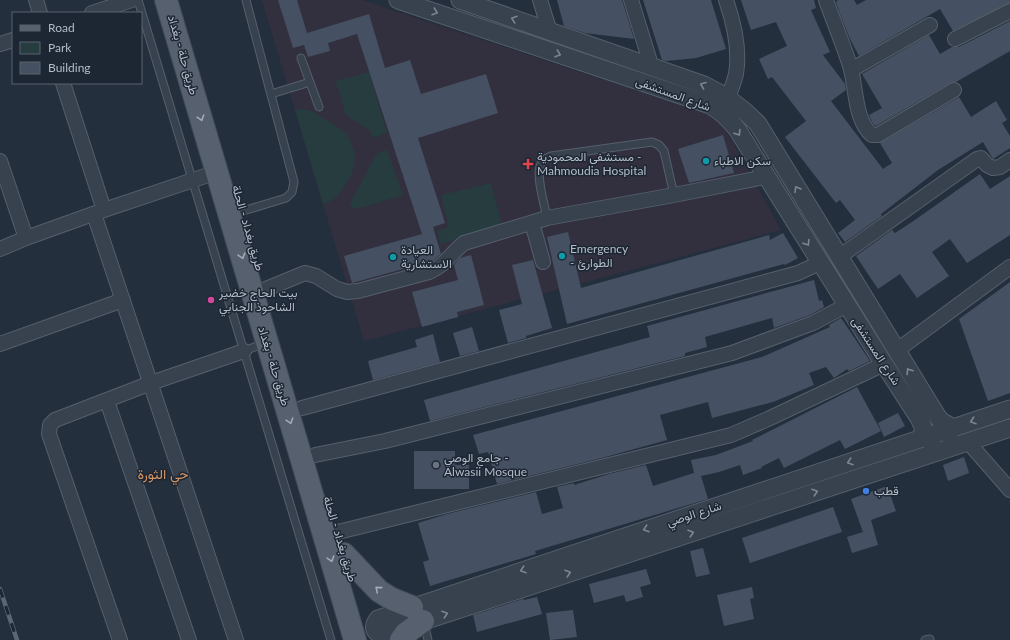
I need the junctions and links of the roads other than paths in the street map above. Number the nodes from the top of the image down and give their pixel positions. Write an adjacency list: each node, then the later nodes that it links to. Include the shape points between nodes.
1 (36, 0): 14 (street)
2 (132, 0): 15 (street)
3 (138, 0): 16 (lane)
4 (166, 0): 34 (main road, طريق حلة - بغداد, one-way to 34)
5 (182, 0): 38 (main road, طريق بغداد - الحلة)
6 (246, 0): 29 (lane)
7 (398, 0): 30 (street, شارع المستشفى, one-way to 30, via 710,105)
8 (460, 0): 19 (street, شارع المستشفى, one-way to 8)
9 (540, 0): 19 (street)
10 (632, 0): 24 (street)
11 (726, 0): 30 (street, via 733,21 737,56 736,74)
12 (826, 0): 25 (street)
13 (1010, 11): 20 (street)
14 (40, 12)
15 (95, 12)
16 (142, 12)
17 (142, 13): 36 (lane)
18 (930, 25): 25 (street)
19 (550, 32): 24 (street, شارع المستشفى)
20 (955, 39)
21 (12, 40): 22 (street)
22 (0, 44)
23 (301, 58): 26 (lane)
24 (652, 68): 30 (street, شارع المستشفى, one-way to 24, via 722,94 704,85)
25 (851, 70): 28 (street, via 857,105 867,131 872,135 878,135)
26 (310, 82): 29 (lane); 31 (lane)
27 (63, 84): 39 (street)
28 (954, 90)
29 (271, 94): 38 (lane, via 294,182 292,192 286,198)
30 (724, 105): 35 (street, شارع المستشفى, one-way to 35, via 730,120); 44 (street, شارع المستشفى, one-way to 30, via 758,124 740,107)
31 (319, 107)
32 (1010, 160): 44 (street, via 1000,167 993,168 981,158 977,159)
33 (0, 161): 42 (street)
34 (217, 172): 36 (street); 51 (main road, طريق حلة - بغداد, one-way to 51)
35 (765, 177): 37 (street); 46 (street, شارع المستشفى, one-way to 46)
36 (192, 180): 39 (street); 53 (lane)
37 (674, 195): 40 (street); 40 (lane, via 664,151 652,142 551,156 540,165 538,174)
38 (243, 211): 48 (main road, طريق بغداد - الحلة)
39 (99, 212): 42 (street); 49 (street)
40 (548, 218): 41 (street)
41 (532, 223): 45 (street); 48 (street, via 464,243 440,267 430,272 358,291 337,289 316,276 305,273)
42 (26, 238): 43 (street)
43 (0, 249)
44 (839, 257): 54 (street, شارع المستشفى)
45 (543, 262)
46 (820, 263): 50 (street, شارع المستشفى); 58 (street, via 798,273)
47 (1010, 267): 54 (street)
48 (266, 289): 58 (main road, طريق بغداد - الحلة)
49 (123, 300): 52 (street); 56 (street)
50 (847, 305): 55 (street, شارع المستشفى); 63 (street, via 813,323 732,353 385,441)
51 (267, 342): 53 (lane); 73 (main road, طريق حلة - بغداد, one-way to 73)
52 (0, 344)
53 (244, 350): 56 (street); 72 (lane)
54 (896, 351): 59 (street, شارع المستشفى, one-way to 54)
55 (884, 364): 59 (street, شارع المستشفى); 65 (street, via 731,435)
56 (151, 383): 57 (street); 71 (street)
57 (107, 401): 69 (street, via 55,420 50,426 49,434); 70 (street)
58 (302, 408): 63 (main road, طريق بغداد - الحلة)
59 (923, 409): 62 (street, via 927,426)
60 (1010, 409): 62 (street, شارع الوصي, one-way to 62)
61 (1010, 428): 62 (street, شارع الوصي)
62 (943, 440): 64 (street); 67 (street, شارع الوصي)
63 (315, 455): 65 (main road, طريق بغداد - الحلة)
64 (1010, 490)
65 (338, 532): 66 (main road, طريق بغداد - الحلة)
66 (344, 554): 67 (main road, one-way to 66, via 379,591); 68 (main road, طريق بغداد - الحلة)
67 (421, 623): 68 (main road, via 406,633); 68 (street, شارع الوصي, via 378,619 374,623 374,628 376,633)
68 (384, 638)
69 (120, 640)
70 (190, 640)
71 (236, 640)
72 (331, 640)
73 (355, 640)
74 (925, 640): 75 (lane)
75 (930, 640)

